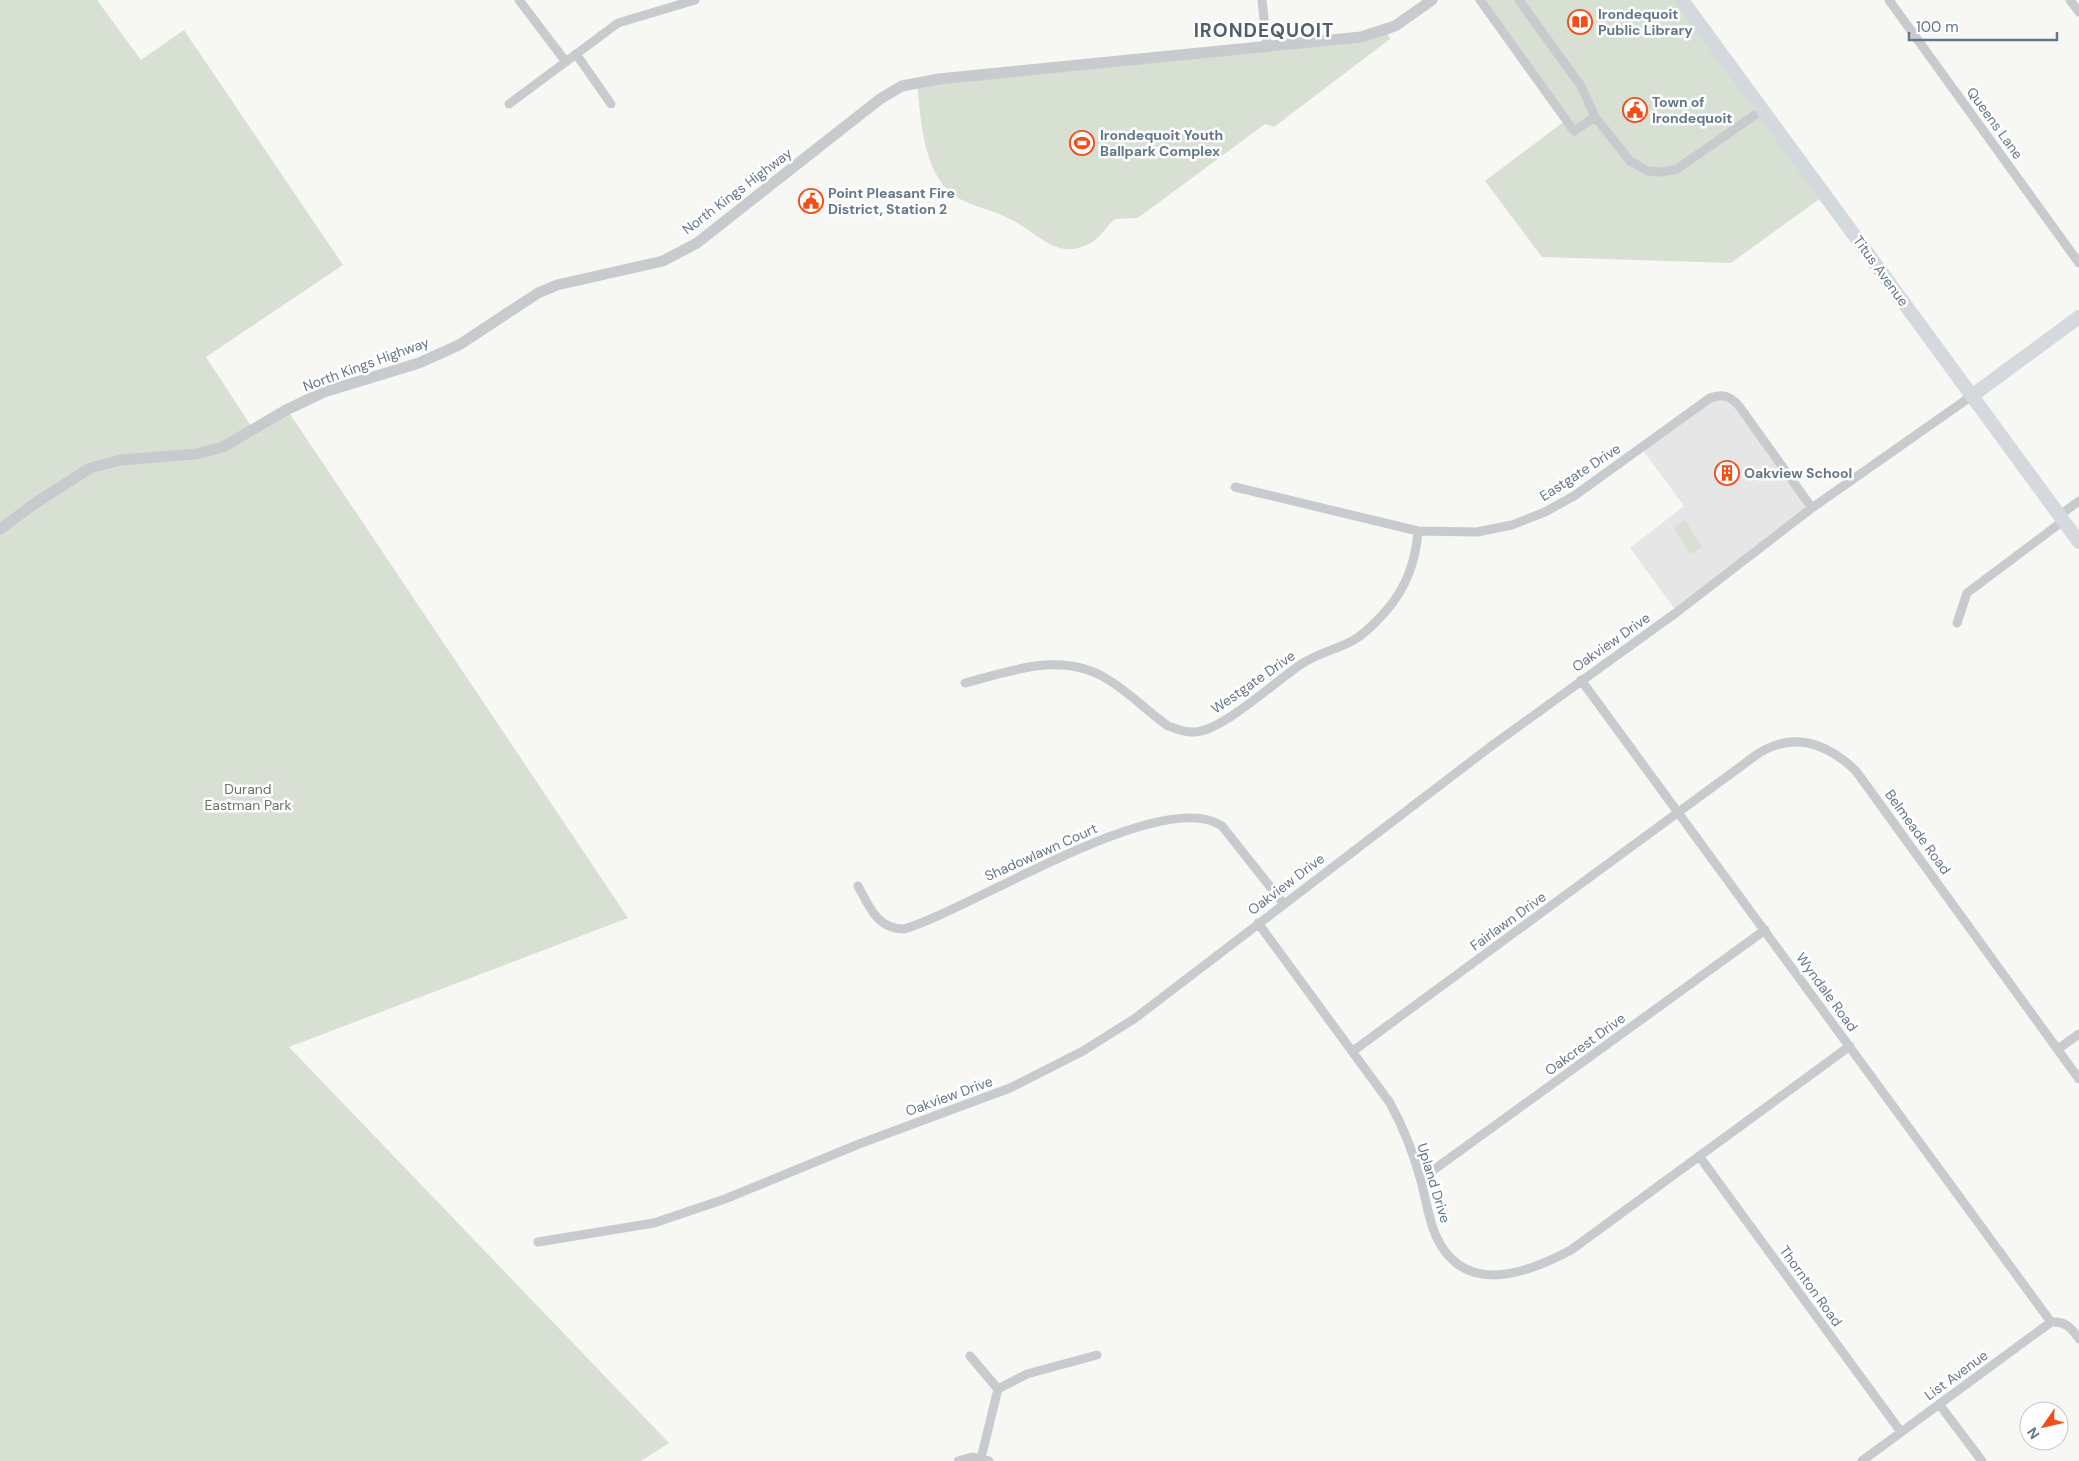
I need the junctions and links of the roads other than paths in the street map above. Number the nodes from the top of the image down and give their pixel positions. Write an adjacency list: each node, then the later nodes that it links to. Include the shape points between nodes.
1 (519, 0): 14 (street)
2 (695, 0): 9 (street)
3 (1262, 0): 12 (street)
4 (1432, 0): 12 (street, North Kings Highway, via 1400,24 1378,33)
5 (1480, 0): 18 (street, via 1574,130)
6 (1519, 0): 18 (street, via 1581,86)
7 (1682, 0): 17 (main road, Titus Avenue)
8 (2070, 0): 11 (street)
9 (685, 1): 13 (street, via 618,23)
10 (1891, 1): 19 (street, Queens Lane)
11 (2079, 12)
12 (1267, 47): 26 (street, North Kings Highway, via 939,79 902,86 880,99 696,243 662,261 557,285 538,293 459,344 419,363 324,392 223,447 196,454 121,460 90,468)
13 (576, 54): 14 (street); 16 (street)
14 (566, 62): 15 (street)
15 (510, 104)
16 (611, 104)
17 (1762, 110): 18 (street, via 1677,170 1661,172 1648,171 1630,161); 21 (main road, Titus Avenue)
18 (1595, 117)
19 (2079, 262)
20 (2079, 317): 21 (main road)
21 (1973, 395): 24 (street, Oakview Drive); 25 (main road, Titus Avenue)
22 (1235, 487): 27 (street, Eastgate Drive)
23 (2079, 501): 25 (street)
24 (1812, 508): 27 (street, Eastgate Drive, via 1739,406 1730,397 1720,395 1710,398 1574,496 1545,512 1512,525 1477,532); 30 (street, Oakview Drive, via 1678,612)
25 (2061, 518): 28 (main road, Titus Avenue); 29 (street, via 1967,592)
26 (0, 529)
27 (1418, 531): 31 (street, Westgate Drive, via 1416,554 1404,584 1387,610 1365,632 1353,641 1302,663 1224,720 1201,731 1168,726 1107,679 1095,672 1068,665 1040,665)
28 (2079, 542)
29 (1957, 622)
30 (1581, 680): 32 (street, Wyndale Road); 34 (street, Oakview Drive)
31 (965, 683)
32 (1680, 814): 36 (street, Wyndale Road); 39 (street, Belmeade Road, via 1759,753 1777,744 1814,743 1836,755 1868,786); 40 (street, Fairlawn Drive)
33 (858, 886): 34 (street, Shadowlawn Court, via 879,921 895,929 904,929 1101,839 1175,819 1196,817 1222,826)
34 (1283, 903): 35 (street, Oakview Drive)
35 (1258, 923): 40 (street, Upland Drive); 44 (street, Oakview Drive, via 1134,1019 1084,1051 1010,1088 672,1218)
36 (1765, 930): 38 (street, Wyndale Road); 43 (street, Oakcrest Drive)
37 (2079, 1034): 39 (street)
38 (1850, 1046): 42 (street, Upland Drive); 45 (street, Wyndale Road)
39 (2058, 1050): 41 (street, Belmeade Road)
40 (1353, 1051): 43 (street, Upland Drive, via 1396,1116)
41 (2079, 1078)
42 (1699, 1156): 43 (street, Upland Drive, via 1571,1250 1537,1266 1499,1276 1469,1269 1445,1250 1432,1226); 51 (street, Thornton Road)
43 (1421, 1180)
44 (538, 1242)
45 (2050, 1322): 46 (street, via 2069,1326); 50 (street, List Avenue)
46 (2079, 1339)
47 (1097, 1355): 49 (street, via 1027,1374)
48 (970, 1356): 49 (street)
49 (998, 1389): 52 (street)
50 (1939, 1404): 51 (street, List Avenue); 55 (street)
51 (1902, 1432): 54 (street, List Avenue)
52 (985, 1460): 53 (street, via 972,1457)
53 (958, 1461)
54 (1862, 1461)
55 (1982, 1461)

